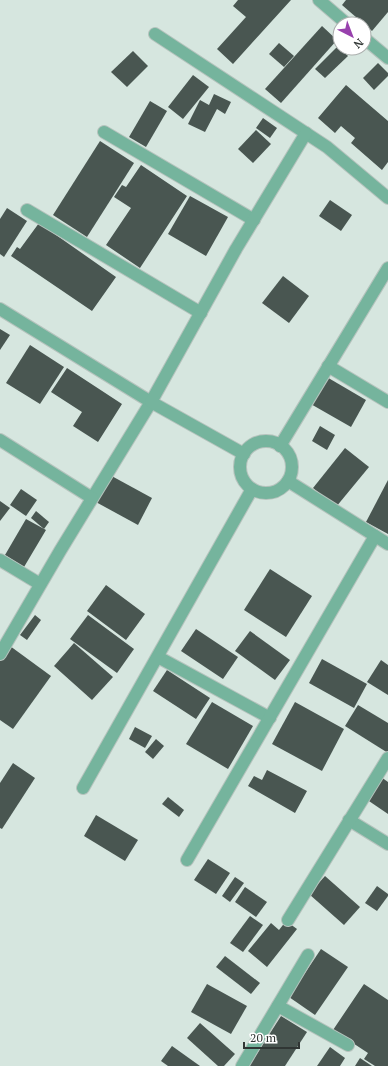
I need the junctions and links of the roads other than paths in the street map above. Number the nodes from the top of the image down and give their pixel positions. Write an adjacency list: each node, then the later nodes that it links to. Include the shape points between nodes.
1 (327, 3): 2 (street)
2 (340, 16)
3 (155, 34): 7 (street)
4 (372, 45): 5 (street)
5 (388, 58)
6 (104, 132): 10 (street)
7 (306, 133): 8 (street, via 327,147); 10 (street)
8 (388, 198)
9 (27, 210): 13 (street)
10 (254, 220): 13 (street)
11 (388, 268): 14 (street)
12 (0, 310): 15 (street)
13 (201, 313): 15 (street)
14 (328, 366): 16 (street); 18 (street)
15 (151, 402): 19 (street); 22 (street)
16 (388, 402)
17 (0, 440): 22 (street)
18 (280, 446): 19 (street, via 273,442 260,442); 20 (street, via 290,458 291,474)
19 (244, 454): 21 (street, via 241,461 242,477)
20 (288, 481): 21 (street, via 282,487 268,493); 23 (street)
21 (252, 489): 28 (street)
22 (92, 498): 26 (street)
23 (375, 536): 24 (street); 29 (street)
24 (388, 544)
25 (0, 560): 26 (street)
26 (40, 584): 27 (street)
27 (0, 654)
28 (158, 657): 29 (street); 31 (street)
29 (270, 718): 34 (street)
30 (388, 758): 32 (street)
31 (83, 788)
32 (349, 820): 33 (street); 35 (street)
33 (388, 844)
34 (187, 860)
35 (288, 920)
36 (308, 955): 37 (street)
37 (278, 1006): 38 (street); 39 (street)
38 (348, 1045)
39 (242, 1066)

